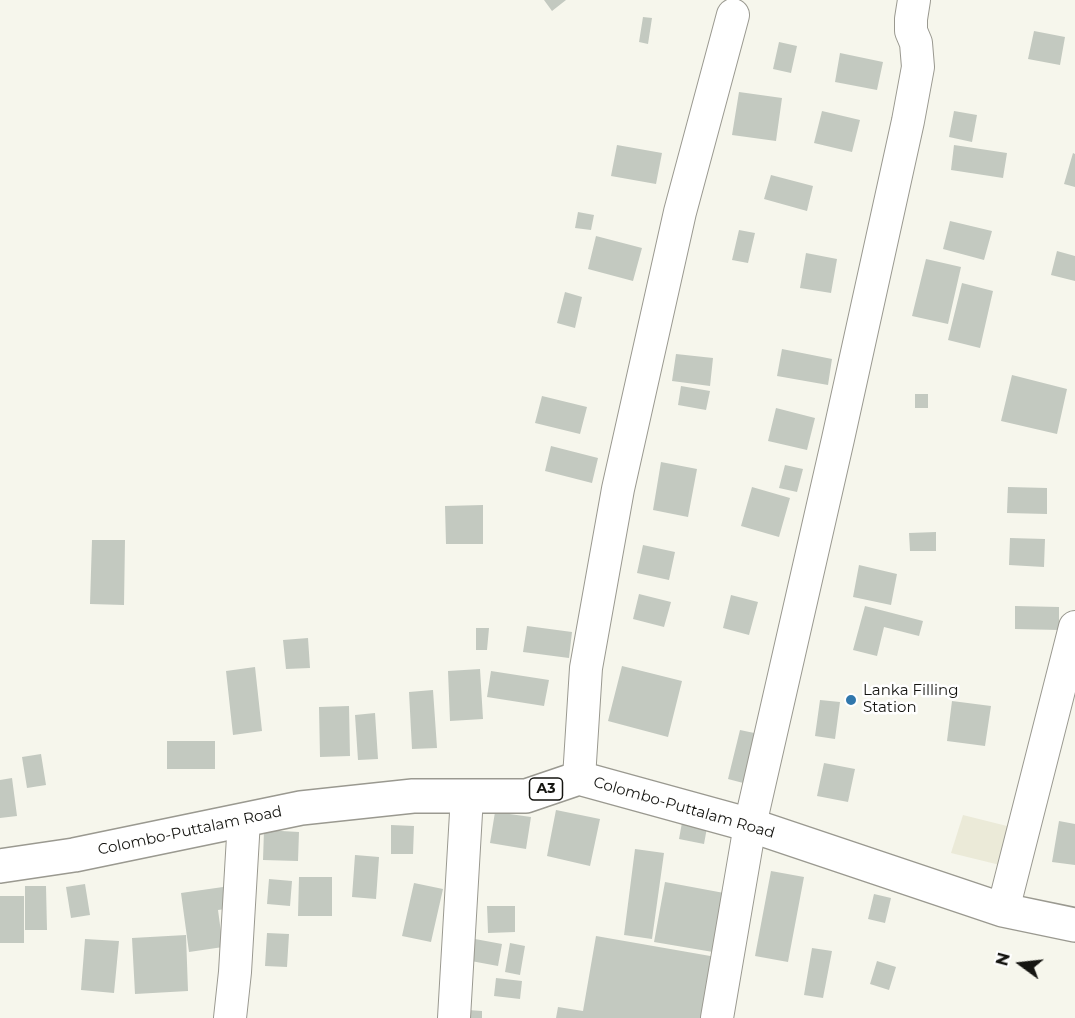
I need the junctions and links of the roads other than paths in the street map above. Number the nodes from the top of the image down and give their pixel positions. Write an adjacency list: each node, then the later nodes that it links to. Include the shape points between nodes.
1 (914, 0): 7 (street, via 911,31 918,67 908,121)
2 (733, 15): 4 (street, via 680,212 618,489 586,668)
3 (1075, 627): 9 (street)
4 (579, 778): 5 (highway, Colombo-Puttalam Road / A3, via 526,796); 7 (highway, Colombo-Puttalam Road / A3)
5 (467, 796): 6 (highway, Colombo-Puttalam Road / A3, via 412,796 312,807); 12 (street)
6 (244, 820): 8 (highway, Colombo-Puttalam Road / A3); 11 (street)
7 (750, 825): 9 (highway, Colombo-Puttalam Road / A3); 13 (street)
8 (0, 866)
9 (1003, 910): 10 (highway, Colombo-Puttalam Road / A3)
10 (1075, 926)
11 (230, 1018)
12 (454, 1018)
13 (717, 1018)

